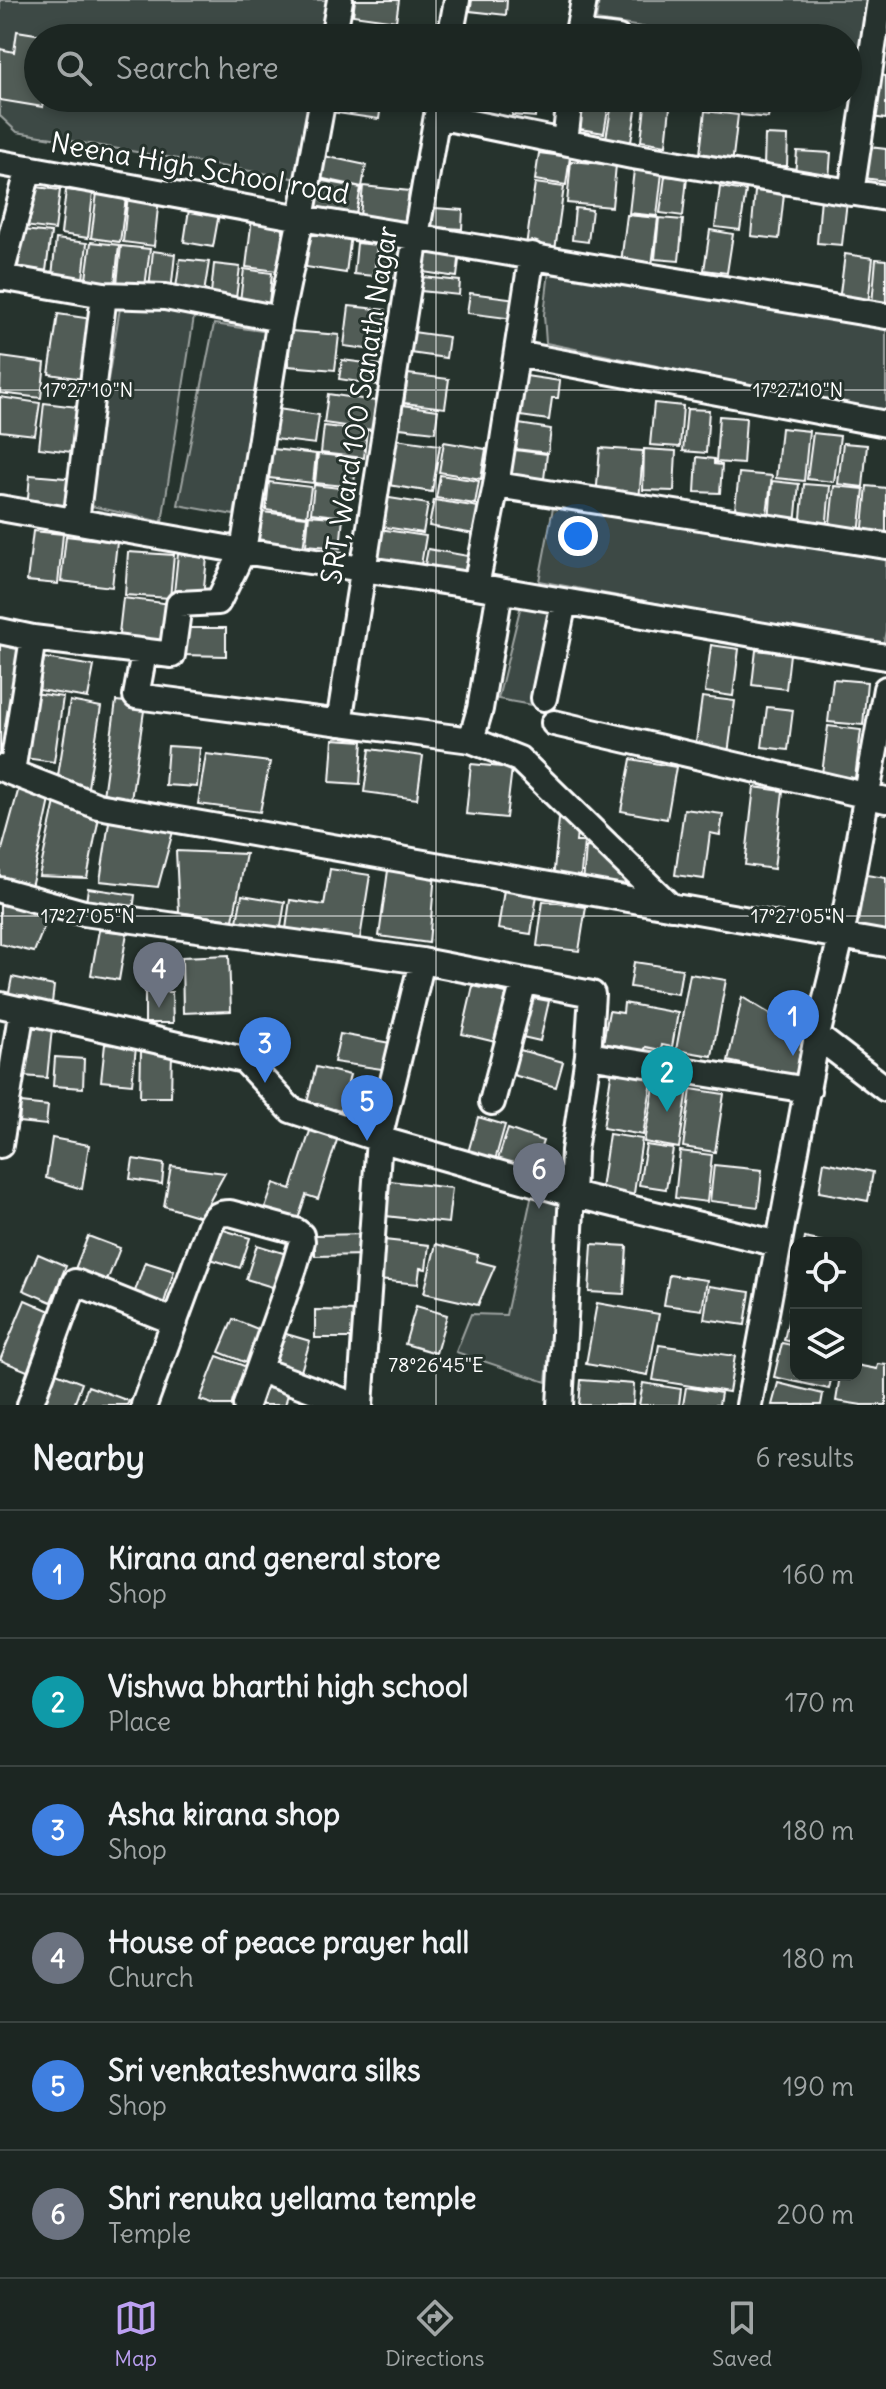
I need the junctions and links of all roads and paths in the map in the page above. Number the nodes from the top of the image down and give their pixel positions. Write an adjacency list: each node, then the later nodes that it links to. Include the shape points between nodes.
1 (340, 0): 5 (street)
2 (457, 0): 6 (street)
3 (584, 0): 7 (street)
4 (880, 0): 8 (street)
5 (336, 24)
6 (453, 24)
7 (579, 24)
8 (862, 57)
9 (320, 112): 19 (street)
10 (438, 112): 20 (street, SRT, Ward 100 Sanath Nagar)
11 (457, 112): 14 (street)
12 (568, 112): 14 (street)
13 (856, 112): 17 (street)
14 (565, 142): 17 (street)
15 (0, 163): 16 (street, Neena High School road)
16 (29, 168): 19 (street, Neena High School road); 22 (street)
17 (851, 193): 18 (street)
18 (886, 198)
19 (301, 218): 20 (street, Neena High School road); 25 (street)
20 (416, 236): 21 (street, Neena High School road); 33 (street, SRT, Ward 100 Sanath Nagar)
21 (532, 255): 24 (street, Neena High School road); 26 (street)
22 (0, 278): 23 (street)
23 (104, 295): 25 (street, via 165,297); 30 (street)
24 (886, 316)
25 (280, 319): 32 (street)
26 (517, 354): 27 (street); 28 (street)
27 (886, 424)
28 (496, 485): 31 (street); 34 (street)
29 (0, 508): 30 (street)
30 (76, 521): 32 (street)
31 (886, 546)
32 (243, 551): 33 (street); 39 (street, via 218,602 179,604 172,655)
33 (363, 568): 34 (street); 43 (street, SRT, Ward 100 Sanath Nagar)
34 (476, 586): 35 (street)
35 (500, 591): 36 (street); 45 (street)
36 (564, 602): 40 (street); 42 (street)
37 (0, 631): 38 (street)
38 (33, 638): 39 (street); 46 (street)
39 (144, 653): 43 (street, via 136,696)
40 (886, 657)
41 (886, 689): 47 (street)
42 (544, 698)
43 (339, 723): 45 (street)
44 (554, 723): 47 (street)
45 (471, 740): 49 (street, via 519,759)
46 (6, 770): 49 (street, via 98,806)
47 (877, 798): 50 (street)
48 (0, 890): 52 (street, via 84,913)
49 (671, 907): 50 (street)
50 (841, 937): 51 (street); 55 (street)
51 (886, 944)
52 (422, 961): 53 (street); 60 (street)
53 (524, 981): 56 (street, via 592,994); 59 (street)
54 (11, 1007): 60 (street, via 244,1060 291,1110); 61 (street)
55 (817, 1036): 57 (street); 58 (street)
56 (588, 1055): 58 (street); 62 (street)
57 (886, 1089)
58 (808, 1090): 63 (street)
59 (492, 1102)
60 (379, 1139): 62 (street); 69 (street)
61 (0, 1145)
62 (572, 1194): 63 (street); 70 (street)
63 (778, 1244): 71 (street)
64 (175, 1322): 65 (street, via 214,1217 230,1213 296,1231 302,1241); 66 (street, via 75,1282); 67 (street)
65 (260, 1370): 68 (street); 69 (street)
66 (30, 1405)
67 (144, 1405)
68 (246, 1405)
69 (357, 1405)
70 (560, 1405)
71 (749, 1405)

